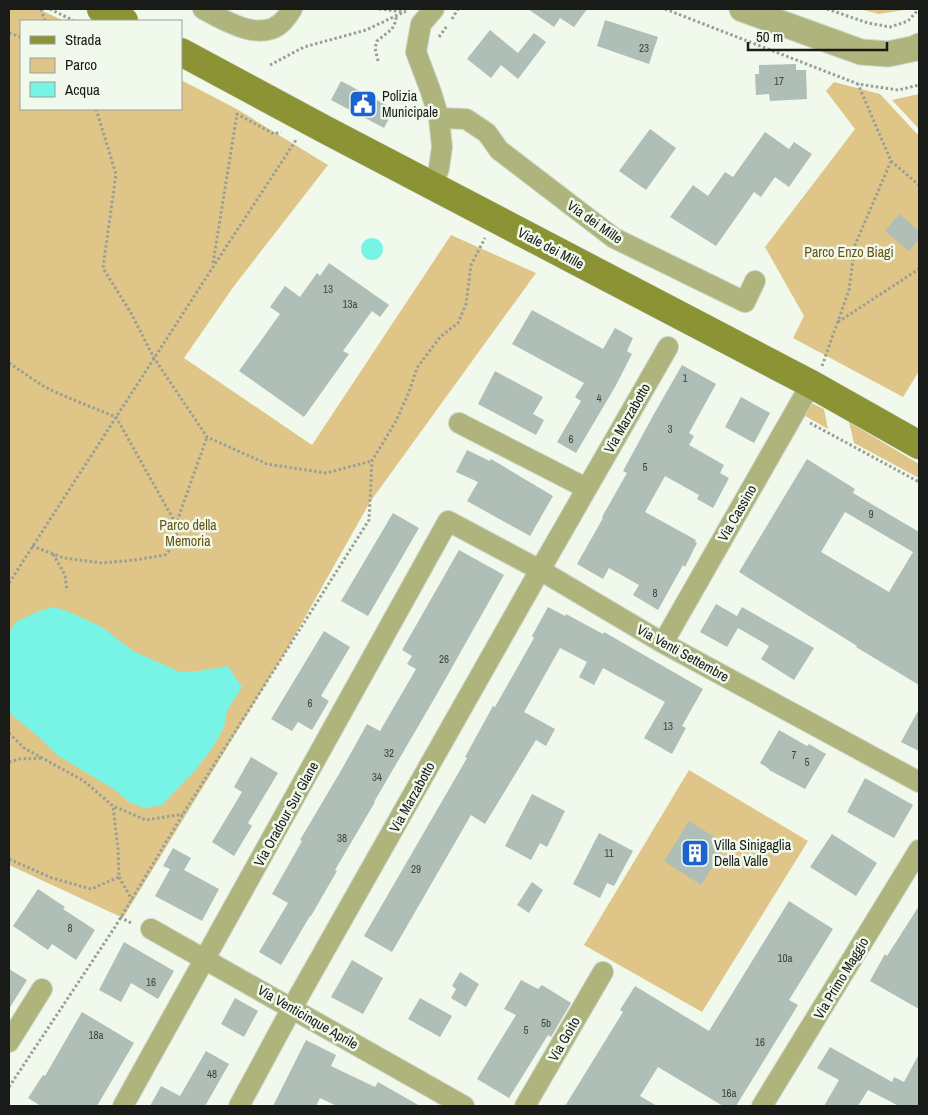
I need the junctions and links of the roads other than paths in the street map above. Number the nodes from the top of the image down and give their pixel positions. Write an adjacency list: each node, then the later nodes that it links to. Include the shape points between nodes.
1 (101, 9): 6 (main road)
2 (203, 9): 3 (street, via 230,24 260,31 282,22)
3 (292, 9)
4 (434, 9): 9 (street, via 421,24 416,52)
5 (742, 9): 7 (street, via 861,52 888,54)
6 (122, 20)
7 (919, 46)
8 (182, 53): 10 (main road, Viale dei Mille)
9 (438, 118): 10 (street, via 442,147); 11 (street, Via dei Mille, via 466,119 487,133 499,150 614,238 745,302)
10 (433, 186): 13 (main road, Viale dei Mille)
11 (756, 281)
12 (668, 347): 16 (street, Via Marzabotto)
13 (817, 376): 15 (main road, Viale dei Mille); 19 (street, Via Cassino)
14 (459, 423): 16 (street)
15 (919, 445)
16 (586, 488): 18 (street, Via Marzabotto)
17 (448, 521): 18 (street, Via Venti Settembre); 23 (street, Via Oradour Sur Glane)
18 (540, 570): 19 (street, Via Venti Settembre); 26 (street, Via Marzabotto)
19 (663, 643): 20 (street, Via Venti Settembre)
20 (919, 782)
21 (919, 850): 32 (street, Via Primo Maggio)
22 (151, 929): 23 (street, Via Venticinque Aprile)
23 (205, 959): 26 (street, Via Venticinque Aprile); 28 (street, Via Oradour Sur Glane)
24 (603, 972): 31 (street, Via Goito)
25 (42, 989): 27 (street)
26 (292, 1008): 29 (street, Via Marzabotto); 30 (street, Via Venticinque Aprile)
27 (9, 1042)
28 (123, 1106)
29 (239, 1106)
30 (464, 1106)
31 (525, 1106)
32 (762, 1106)

